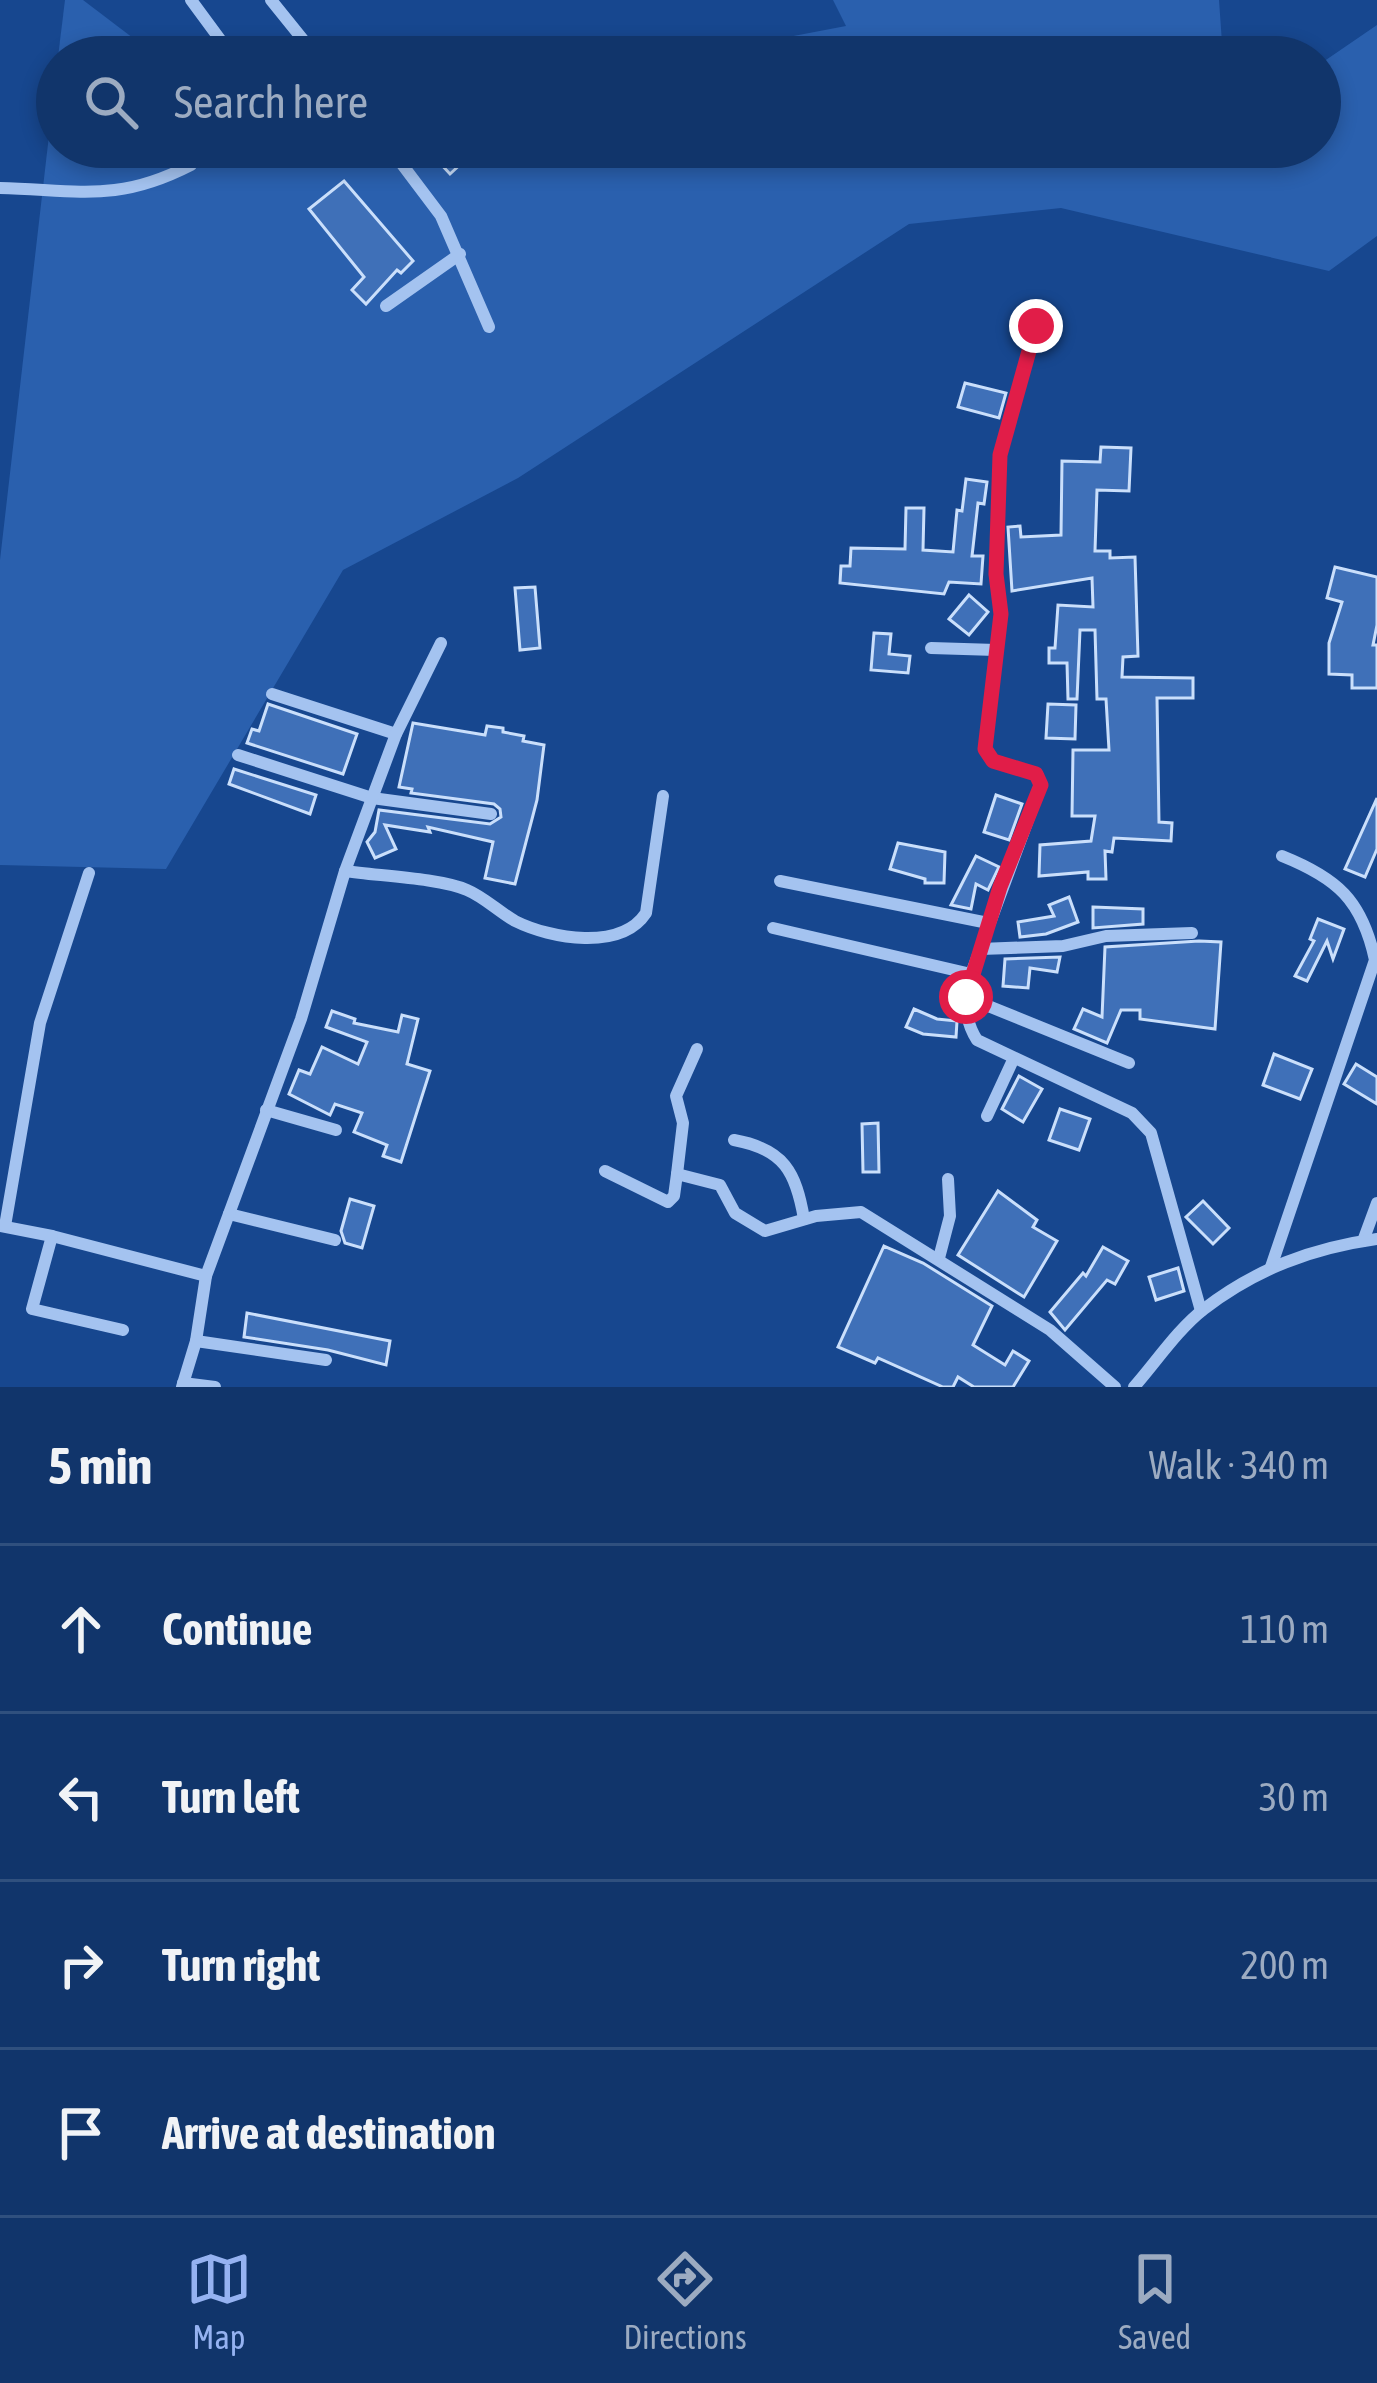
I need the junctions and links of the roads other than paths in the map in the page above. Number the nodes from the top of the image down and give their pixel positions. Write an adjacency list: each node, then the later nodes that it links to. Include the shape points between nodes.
1 (191, 0): 3 (street)
2 (271, 0): 4 (street)
3 (218, 36)
4 (300, 36)
5 (184, 168): 7 (street, via 105,193)
6 (405, 168): 8 (street)
7 (0, 188)
8 (460, 254): 9 (street); 11 (street)
9 (386, 306)
10 (1036, 326): 14 (street, via 1000,455)
11 (489, 327)
12 (441, 644): 16 (street)
13 (931, 648): 14 (street)
14 (997, 650): 25 (street, via 985,749 993,761 1036,774 1041,785)
15 (272, 694): 16 (street)
16 (396, 734): 19 (street)
17 (238, 755): 19 (street)
18 (662, 796): 22 (street, via 646,913 621,935 533,929 466,890)
19 (372, 798): 20 (street); 22 (street)
20 (491, 814)
21 (1282, 856): 49 (street, via 1349,896 1375,960)
22 (345, 871): 34 (street)
23 (89, 873): 44 (street, via 40,1023)
24 (780, 881): 25 (street)
25 (988, 923): 28 (street)
26 (773, 928): 29 (street)
27 (1192, 933): 28 (street)
28 (980, 949): 29 (street)
29 (971, 974): 30 (street)
30 (966, 997): 32 (street, via 966,1023 977,1040); 33 (street)
31 (697, 1049): 39 (street, via 676,1096 683,1124)
32 (1013, 1060): 35 (street); 51 (street, via 1132,1113 1151,1133)
33 (1129, 1063)
34 (266, 1110): 36 (street); 42 (street)
35 (987, 1116)
36 (336, 1130)
37 (734, 1140): 43 (street, via 772,1151 798,1186)
38 (605, 1172): 39 (street, via 668,1202)
39 (676, 1174): 43 (street, via 720,1185 735,1213 765,1231)
40 (948, 1179): 48 (street, via 950,1216)
41 (1377, 1203): 47 (street)
42 (229, 1214): 46 (street); 50 (street)
43 (804, 1219): 48 (street, via 861,1212)
44 (2, 1226): 45 (street)
45 (52, 1236): 50 (street); 52 (street, via 32,1309)
46 (335, 1240)
47 (1370, 1240): 49 (street)
48 (939, 1258): 57 (street, via 1050,1330)
49 (1271, 1267): 51 (street)
50 (206, 1276): 53 (street)
51 (1201, 1311): 58 (street)
52 (123, 1330)
53 (196, 1341): 54 (street); 55 (street)
54 (326, 1360)
55 (182, 1385): 56 (street)
56 (214, 1387)
57 (1115, 1387)
58 (1134, 1387)

